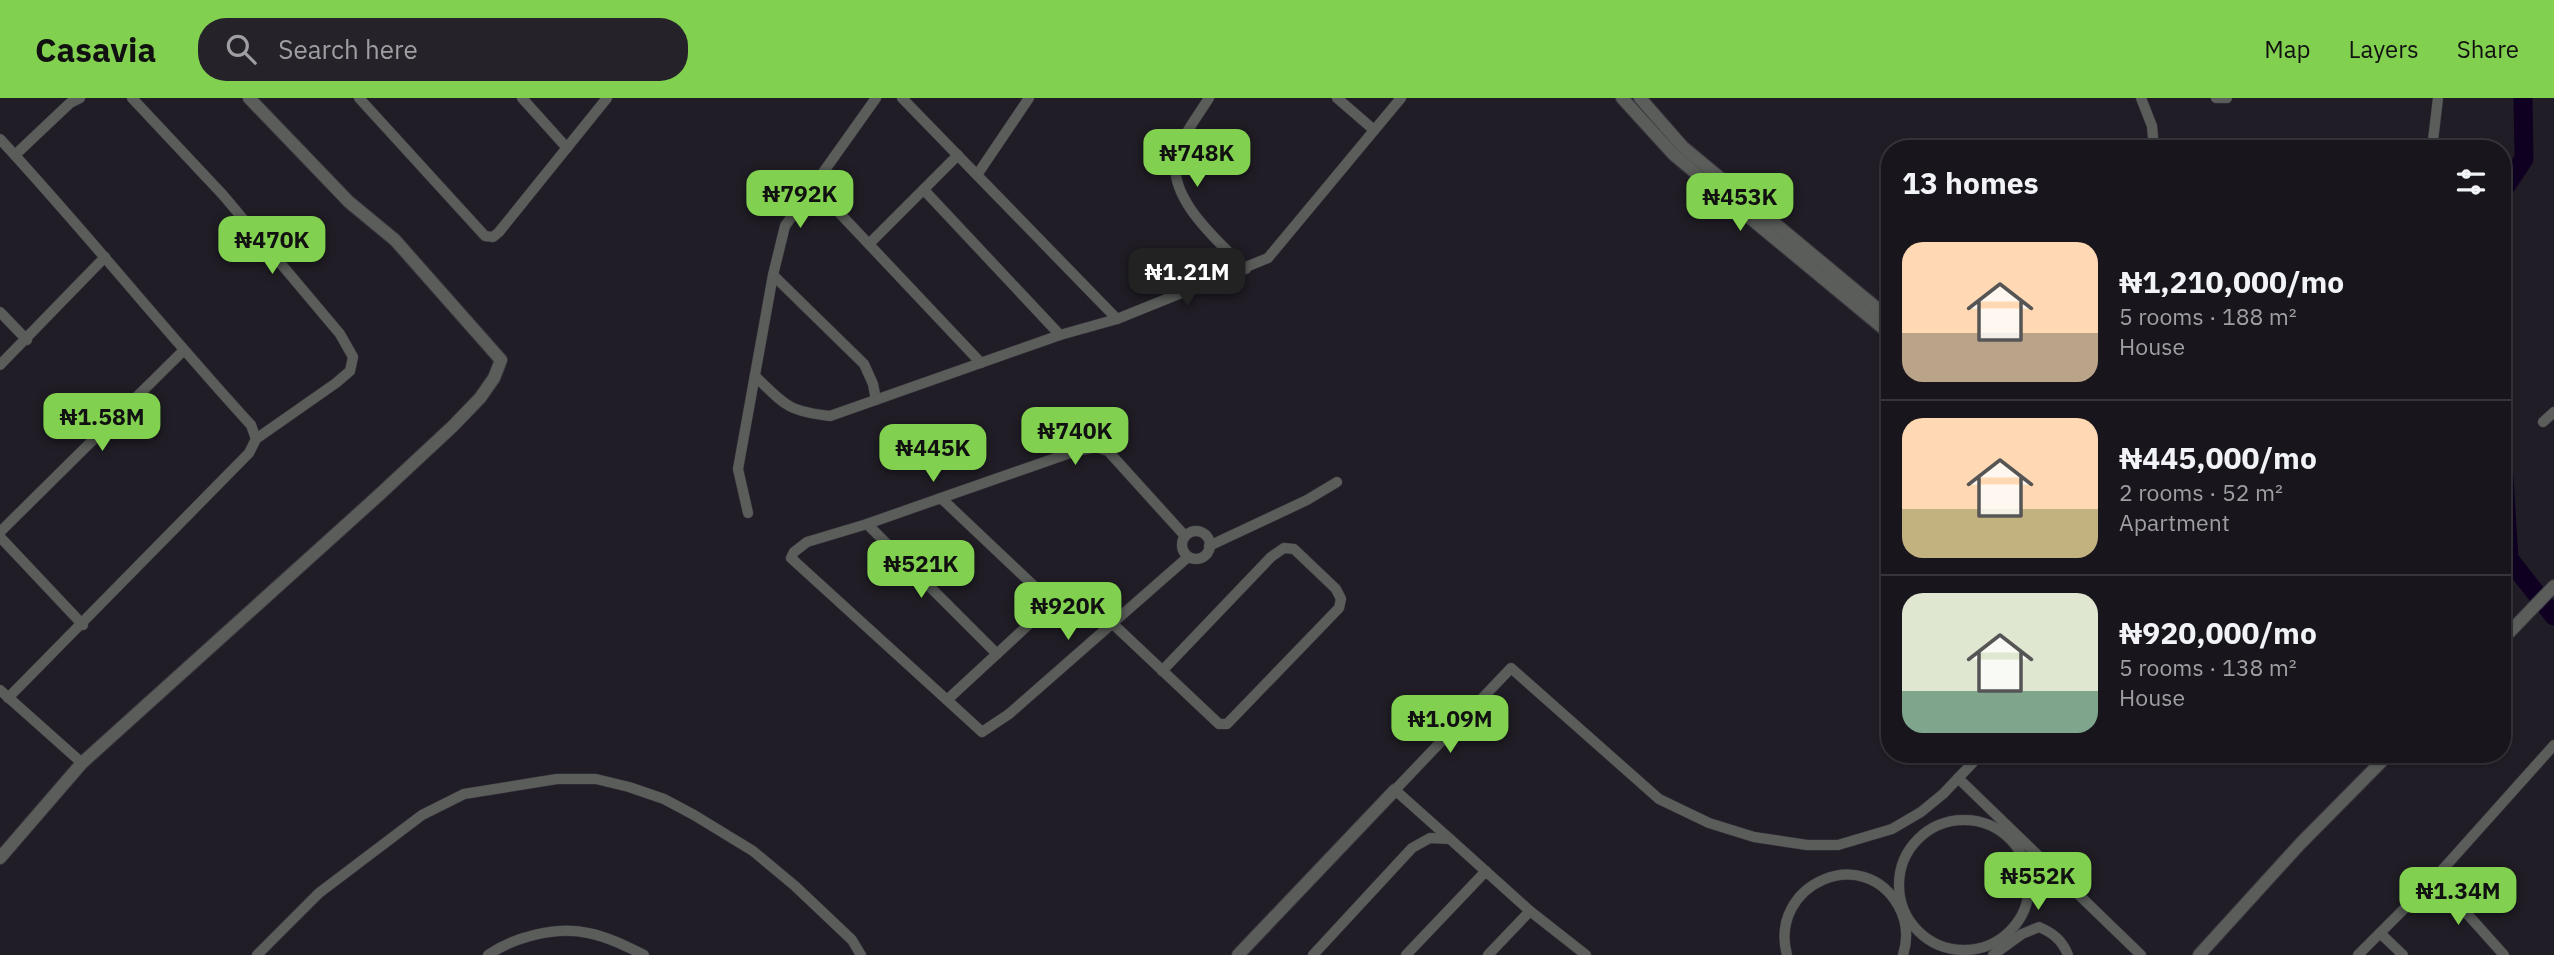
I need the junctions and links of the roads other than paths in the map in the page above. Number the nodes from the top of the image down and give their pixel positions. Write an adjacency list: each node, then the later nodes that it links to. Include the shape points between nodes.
1 (80, 98): 24 (street)
2 (132, 98): 46 (street, via 223,195 340,334 353,357 350,371 336,383)
3 (249, 98): 65 (street, via 349,202 394,240 500,360 480,398 453,426)
4 (359, 98): 23 (street, via 485,236 499,232)
5 (522, 98): 23 (street)
6 (607, 98): 23 (street)
7 (876, 98): 27 (street)
8 (902, 98): 25 (street)
9 (1029, 98): 26 (street)
10 (1209, 98): 31 (street, via 1176,157 1177,175 1196,217)
11 (1338, 98): 19 (street)
12 (1401, 98): 19 (street)
13 (1622, 98): 36 (street, via 1674,155)
14 (1640, 98): 34 (street, via 1683,147)
15 (2141, 98): 21 (street)
16 (2216, 98): 17 (street)
17 (2227, 98)
18 (2438, 98): 22 (street)
19 (1374, 130): 31 (street, via 1268,258)
20 (0, 139): 24 (street)
21 (2153, 140)
22 (2433, 140)
23 (568, 148)
24 (15, 155): 30 (street)
25 (958, 155): 26 (street); 28 (street)
26 (977, 175): 35 (street)
27 (813, 185): 29 (street); 32 (street, via 785,226)
28 (924, 190): 29 (street); 37 (street)
29 (869, 244): 40 (street)
30 (106, 257): 38 (street); 39 (street)
31 (1246, 269): 35 (street)
32 (773, 275): 42 (street); 43 (street, via 864,364)
33 (0, 312): 38 (street)
34 (1881, 312)
35 (1117, 319): 37 (street)
36 (1881, 327)
37 (1060, 335): 40 (street)
38 (27, 340): 41 (street)
39 (183, 351): 46 (street, via 251,425); 51 (street)
40 (981, 363): 43 (street)
41 (0, 365)
42 (755, 376): 43 (street, via 785,406 807,413 830,416); 49 (street, via 738,469)
43 (876, 400)
44 (2554, 412): 45 (street)
45 (2543, 422)
46 (256, 439): 57 (street, via 249,453)
47 (1337, 482): 53 (street)
48 (941, 498): 50 (street); 52 (street, via 1096,447 1108,451); 59 (street, via 1052,603)
49 (748, 513)
50 (867, 524): 59 (street); 63 (street, via 807,542 791,558)
51 (0, 535): 57 (street)
52 (1185, 536): 53 (street, via 1198,532); 54 (street, via 1182,545)
53 (1209, 545): 54 (street, via 1202,557)
54 (1188, 557): 56 (street)
55 (2550, 590): 58 (street)
56 (1112, 623): 60 (street); 63 (street, via 1009,714 982,732)
57 (83, 625): 62 (street)
58 (2511, 628)
59 (997, 654): 63 (street)
60 (1162, 671): 60 (street, via 1284,548 1294,550 1341,599 1339,608 1227,724 1219,724)
61 (0, 690): 62 (street)
62 (8, 698): 65 (street)
63 (947, 700)
64 (2554, 745): 73 (street)
65 (82, 763): 71 (street)
66 (1972, 763): 68 (street)
67 (2380, 763): 96 (street)
68 (1958, 778): 69 (street, via 1921,812 1892,829 1838,845 1754,837 1709,824 1659,799 1511,668); 95 (street)
69 (1395, 790): 70 (street); 83 (street)
70 (1450, 839): 72 (street); 84 (street, via 1430,838 1412,848)
71 (0, 859)
72 (1486, 871): 74 (street); 85 (street)
73 (2435, 878): 75 (street); 99 (street)
74 (1530, 911): 86 (street); 87 (street)
75 (2380, 933): 97 (street); 98 (street)
76 (1925, 938): 78 (street, via 1944,947); 78 (street, via 1901,903 1899,881 1904,861 1915,842 1932,829 1963,820 1984,823 2018,848 2029,889 2024,910 2012,928 1996,942); 91 (street)
77 (1906, 939): 88 (street, via 1904,919 1889,893 1864,878 1834,876 1815,883 1793,904 1784,933); 89 (street); 90 (street)
78 (1976, 949): 92 (street)
79 (257, 955): 82 (street, via 318,893 422,815 464,794 557,779 596,779 664,799 753,851 852,940)
80 (488, 955): 81 (street, via 519,940 567,932 602,937)
81 (644, 955)
82 (861, 955)
83 (1238, 955)
84 (1312, 955)
85 (1406, 955)
86 (1488, 955)
87 (1586, 955)
88 (1787, 955)
89 (1903, 955)
90 (1913, 955)
91 (1938, 955)
92 (1961, 955)
93 (1993, 955): 94 (street, via 2039,927 2053,933)
94 (2068, 955)
95 (2141, 955)
96 (2199, 955)
97 (2358, 955)
98 (2403, 955)
99 (2504, 955)

